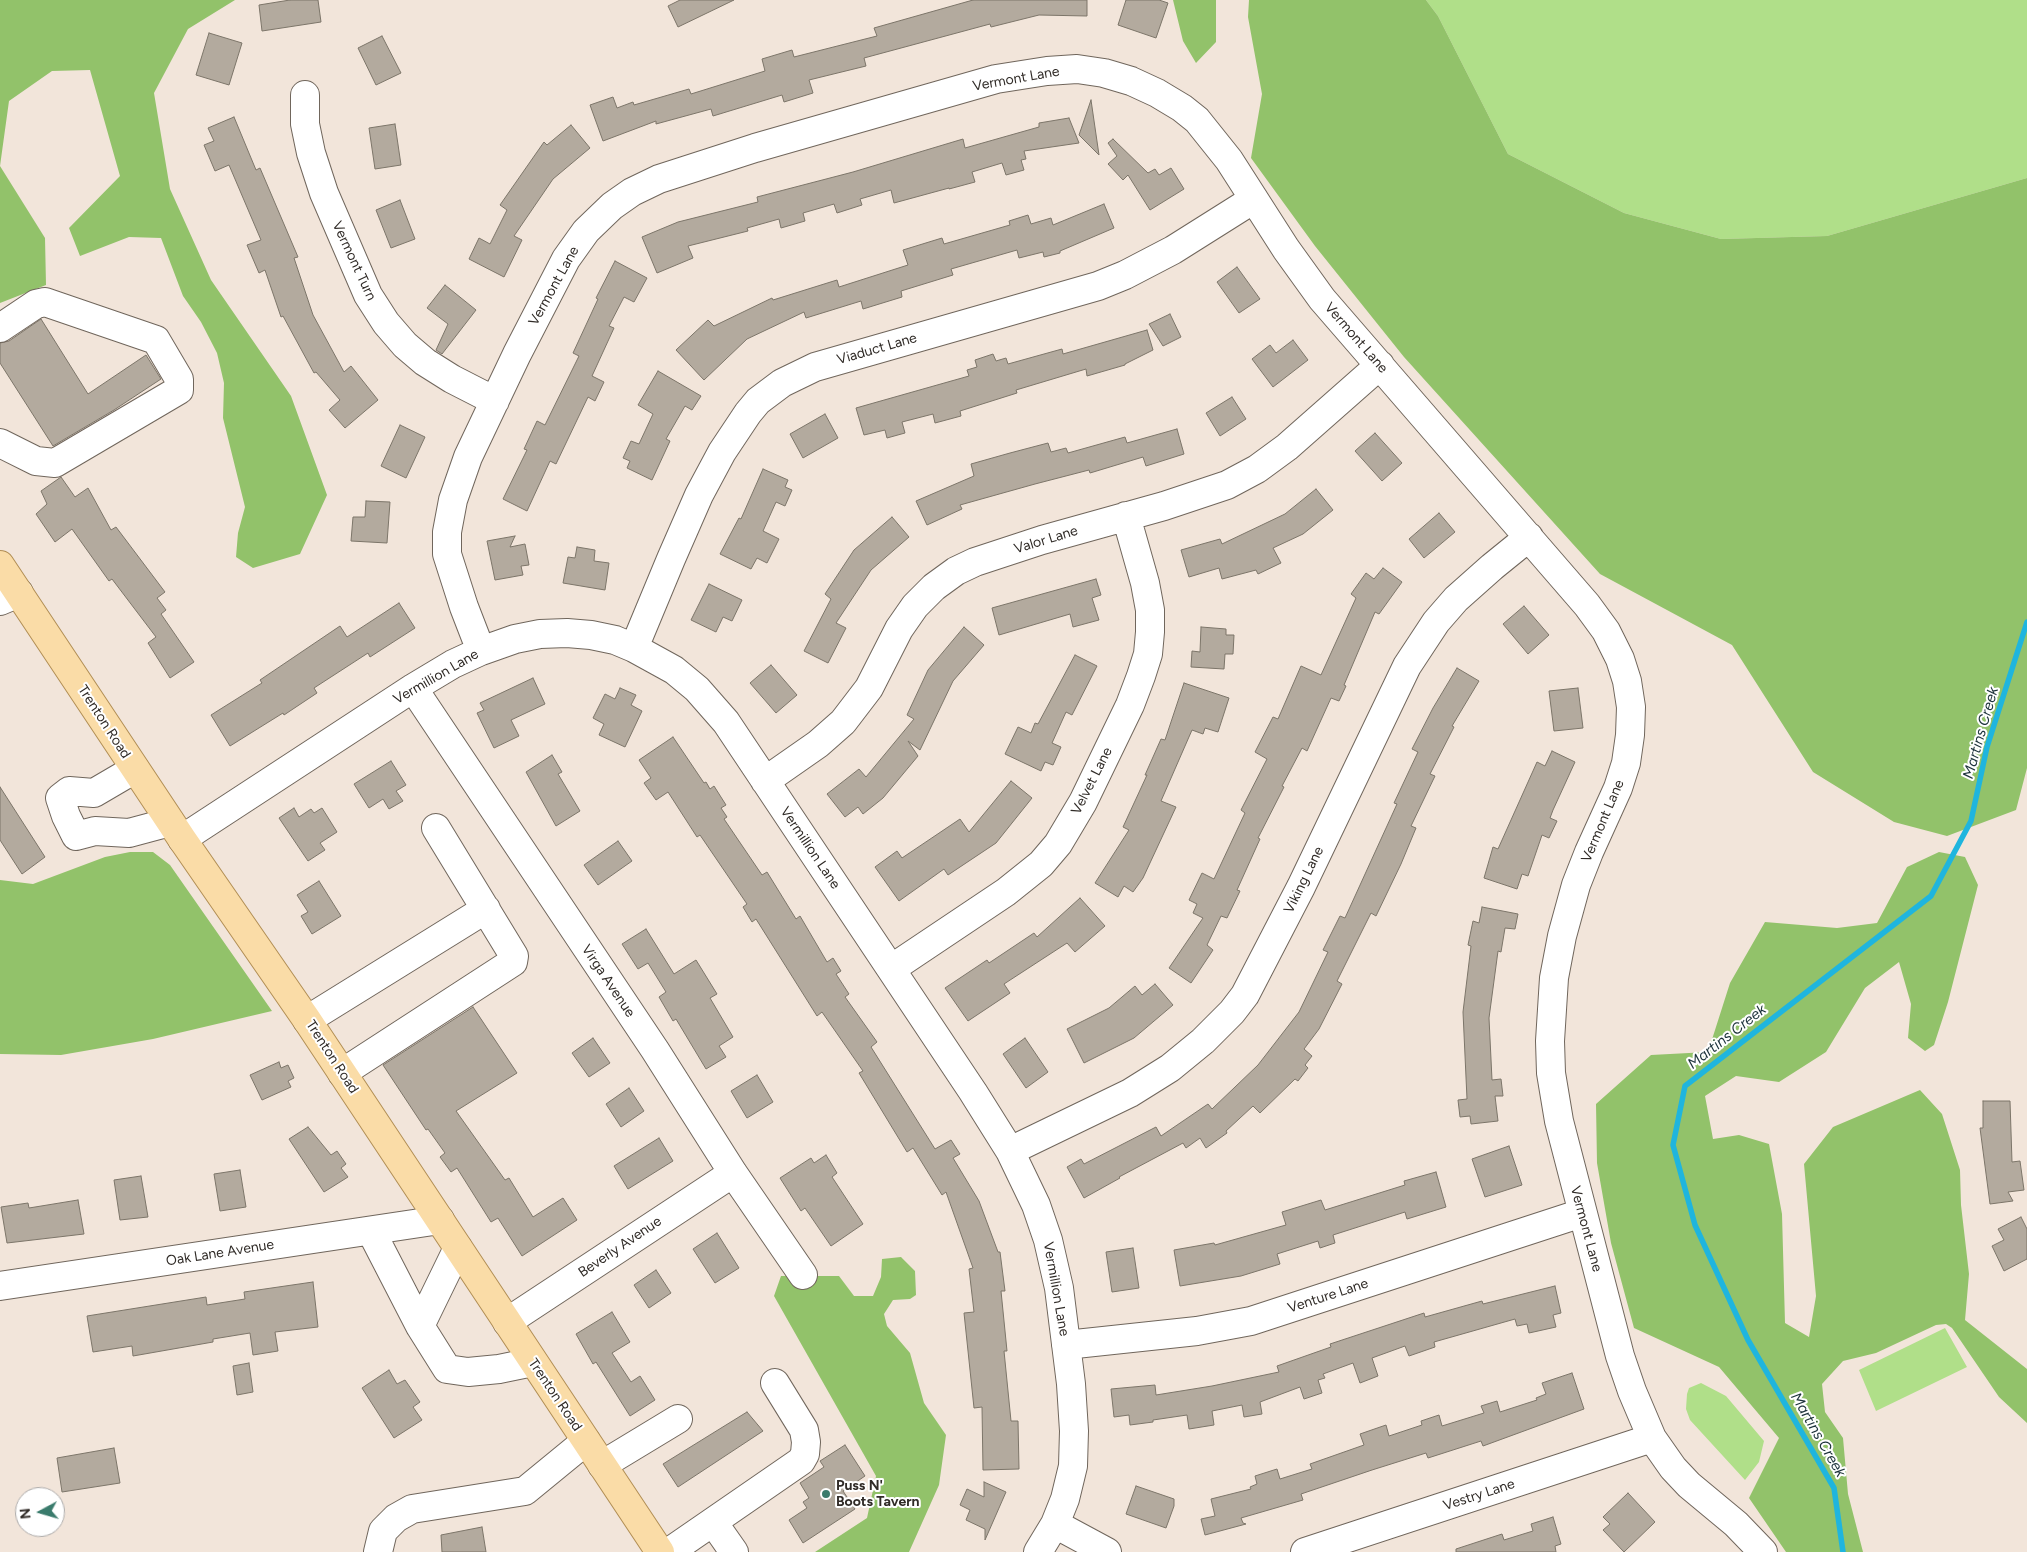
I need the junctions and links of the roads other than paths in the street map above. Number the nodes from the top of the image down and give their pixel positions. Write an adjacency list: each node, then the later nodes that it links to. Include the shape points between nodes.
1 (304, 95): 5 (street, Vermont Turn, via 311,153 368,295 392,330 425,362)
2 (1254, 198): 4 (street, Vermont Lane, via 1322,299); 5 (street, Vermont Lane, via 1197,120 1157,93 1131,81 1077,69 1022,75 959,89 754,148 659,179 632,192 586,231 566,259); 11 (street, Viaduct Lane, via 1173,250 1098,286 834,361 782,382 758,401 722,452 699,495)
3 (0, 328): 6 (street, via 44,302 156,340 179,379 179,390 56,463 36,461)
4 (1380, 365): 7 (street, Valor Lane, via 1287,447 1257,468 1227,485); 8 (street, Vermont Lane)
5 (495, 401): 12 (street, Vermont Lane, via 468,457 453,500 447,532 447,554)
6 (0, 443)
7 (1126, 516): 15 (street, Valor Lane, via 975,562 934,587 915,606 868,688 843,722 812,749); 19 (street, Velvet Lane, via 1150,610 1148,654 1130,705 1083,802 1058,844 1041,864 1006,892)
8 (1529, 537): 22 (street, Viking Lane, via 1456,599 1436,622 1408,666 1297,896 1245,995 1232,1012 1170,1068 1130,1093); 24 (street, Vermont Lane, via 1606,632 1620,659 1631,707 1623,771 1576,885 1554,978 1551,1074 1558,1121)
9 (0, 565): 10 (main road, Trenton Road)
10 (9, 597): 14 (main road, Trenton Road)
11 (634, 648): 12 (street, Vermillion Lane, via 607,639 567,633 515,639); 15 (street, Vermillion Lane, via 674,670 697,689 726,722)
12 (481, 651): 13 (street, Vermillion Lane)
13 (413, 688): 17 (street, Vermillion Lane); 23 (street, Virga Avenue)
14 (135, 769): 17 (main road, Trenton Road); 17 (street, Vermillion Lane, via 94,793 69,792 60,798 76,836 95,831)
15 (766, 781): 19 (street, Vermillion Lane)
16 (436, 828): 18 (street)
17 (176, 831): 20 (main road, Trenton Road)
18 (486, 909): 20 (street); 21 (street, via 514,956 513,962)
19 (891, 969): 22 (street, Vermillion Lane)
20 (308, 1020): 21 (main road, Trenton Road)
21 (342, 1073): 25 (main road, Trenton Road)
22 (1010, 1151): 32 (street, Vermillion Lane, via 1036,1205 1048,1240 1059,1288)
23 (733, 1173): 28 (street, Virga Avenue); 30 (street, Beverly Avenue)
24 (1582, 1214): 32 (street, Venture Lane, via 1251,1321 1197,1331); 36 (street, Vermont Lane, via 1620,1356)
25 (440, 1220): 26 (street, Oak Lane Avenue); 27 (main road, Trenton Road)
26 (371, 1231): 29 (street, Oak Lane Avenue); 31 (street)
27 (458, 1248): 30 (main road, Trenton Road); 31 (street)
28 (803, 1275)
29 (0, 1286)
30 (507, 1322): 33 (main road, Trenton Road)
31 (420, 1326): 33 (street, via 447,1369 468,1372)
32 (1066, 1345): 40 (street, Vermillion Lane, via 1074,1431 1073,1466)
33 (533, 1362): 37 (main road, Trenton Road)
34 (775, 1382): 39 (street, via 804,1430 806,1442 801,1461)
35 (678, 1419): 38 (street)
36 (1652, 1438): 47 (street, Vestry Lane); 48 (street, Vermont Lane, via 1689,1485 1736,1524)
37 (586, 1441): 38 (main road, Trenton Road); 41 (street, via 525,1490 412,1509 383,1531)
38 (602, 1465): 42 (main road, Trenton Road)
39 (713, 1522): 43 (street); 44 (street)
40 (1055, 1524): 45 (street, Vermillion Lane); 46 (street)
41 (378, 1552)
42 (660, 1552)
43 (668, 1552)
44 (734, 1552)
45 (1038, 1552)
46 (1107, 1552)
47 (1305, 1552)
48 (1763, 1552)

